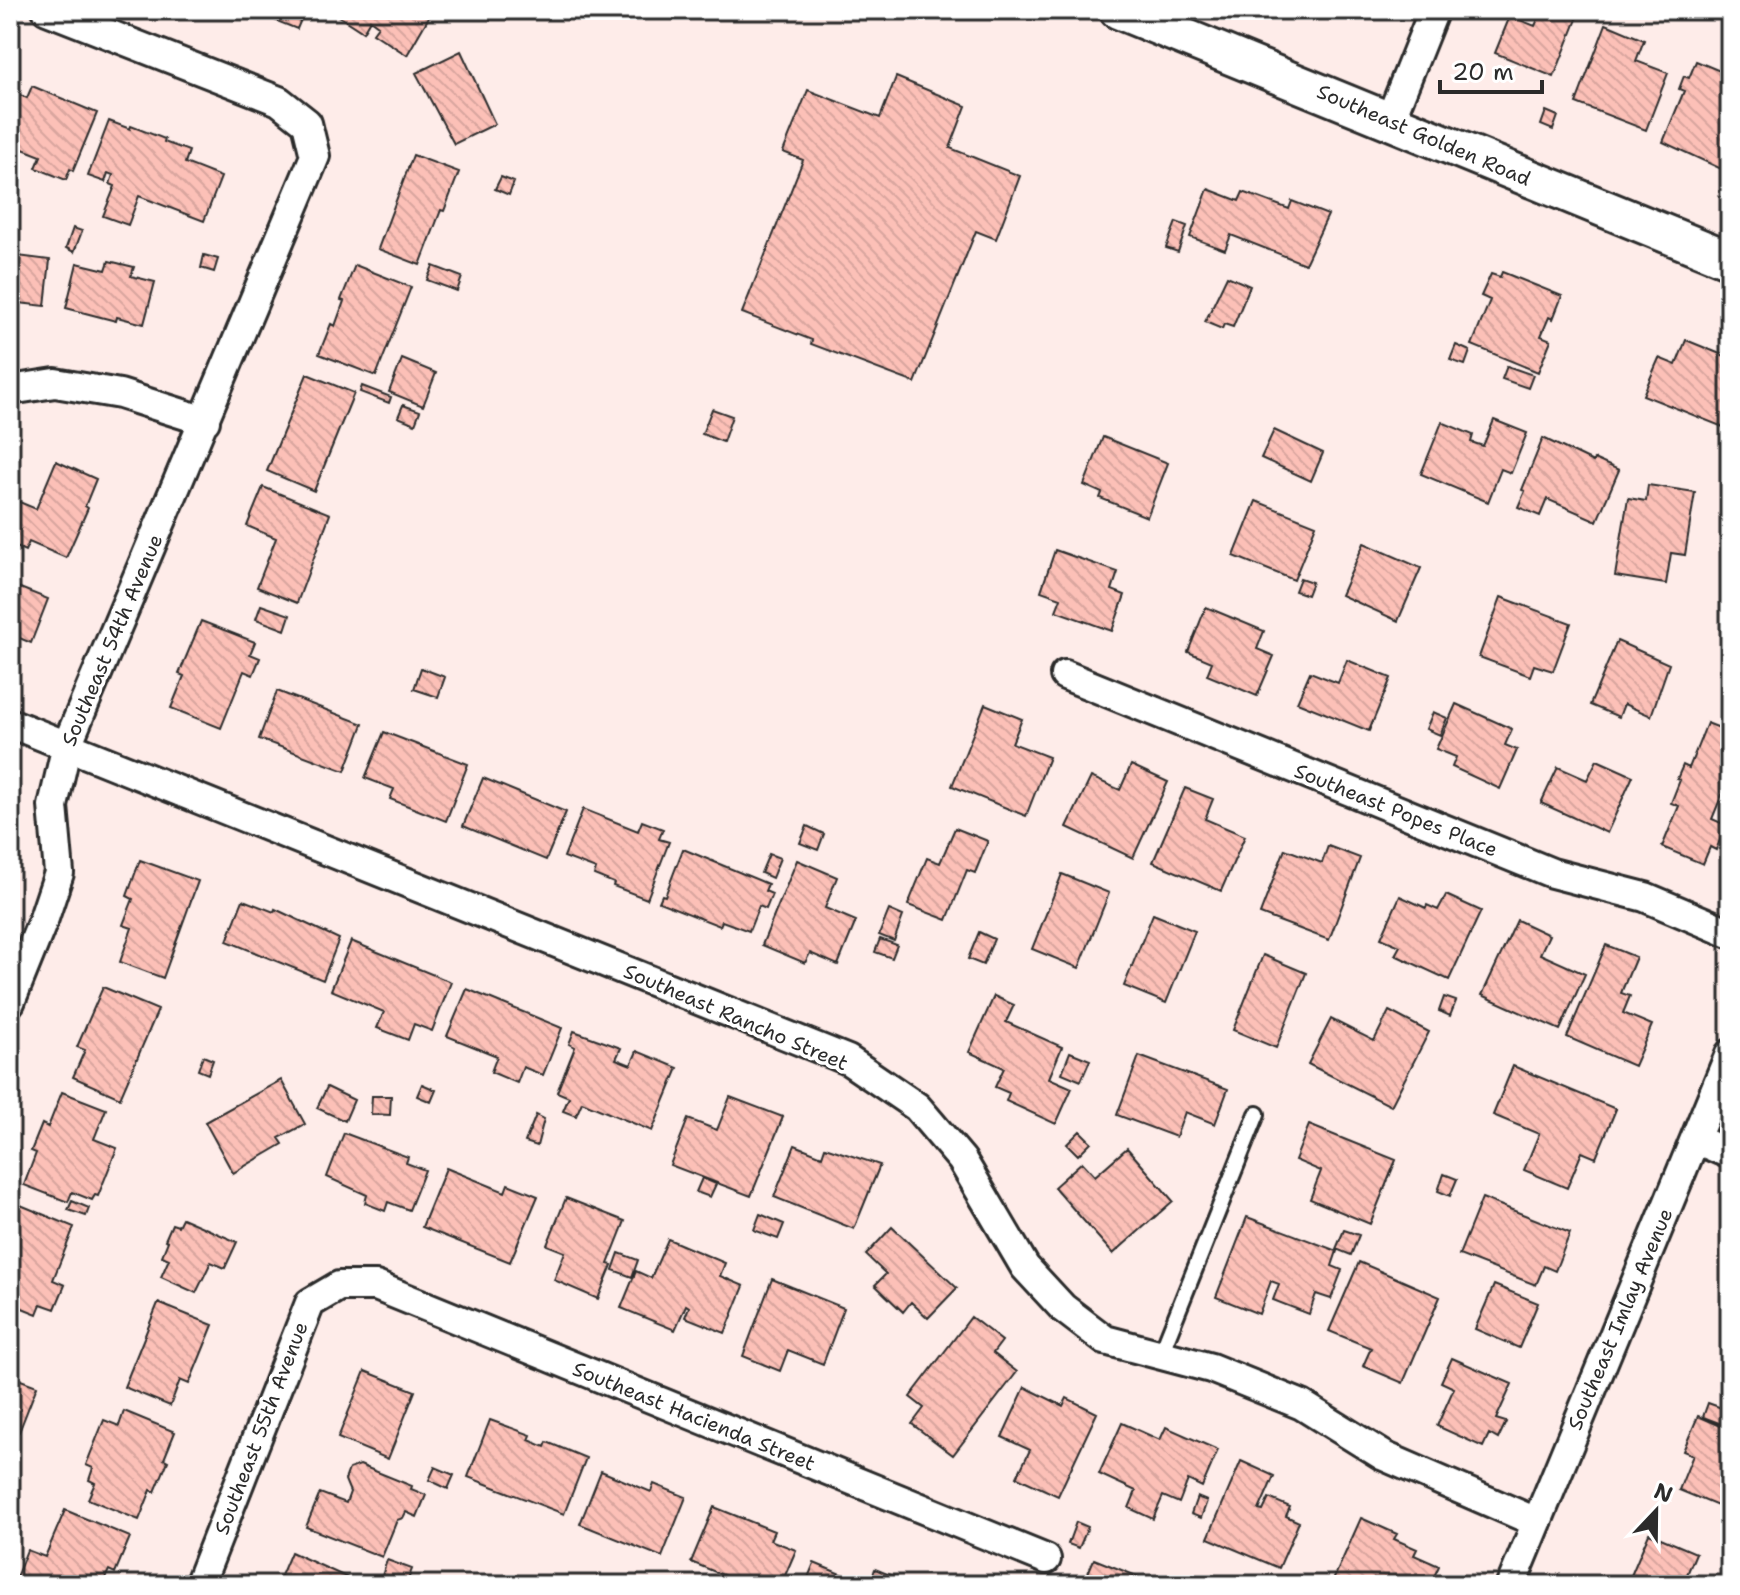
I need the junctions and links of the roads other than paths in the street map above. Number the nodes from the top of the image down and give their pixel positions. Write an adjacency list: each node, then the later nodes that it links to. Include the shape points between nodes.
1 (47, 10): 7 (street, Southeast 54th Avenue, via 279,101 307,123 315,156)
2 (1118, 10): 4 (street, Southeast Golden Road)
3 (1434, 10): 4 (street)
4 (1390, 120): 5 (street, Southeast Golden Road)
5 (1730, 260)
6 (10, 390): 7 (street, via 55,383 120,394)
7 (205, 421): 10 (street, Southeast 54th Avenue)
8 (1065, 675): 11 (street, Southeast Popes Place, via 1552,873 1645,897)
9 (10, 723): 10 (street, Southeast Rancho Street)
10 (67, 745): 12 (street, Southeast 54th Avenue, via 53,806 59,873); 18 (street, Southeast Rancho Street, via 848,1060 917,1107 962,1160 1025,1267 1063,1308 1105,1340)
11 (1730, 933)
12 (10, 1002)
13 (1730, 1054): 15 (street, Southeast Imlay Avenue)
14 (1257, 1114): 18 (lane)
15 (1695, 1139): 16 (street); 19 (street, Southeast Imlay Avenue)
16 (1730, 1154)
17 (339, 1286): 20 (street, Southeast Hacienda Street, via 376,1286); 21 (street, Southeast 55th Avenue, via 310,1303)
18 (1160, 1356): 19 (street, Southeast Rancho Street, via 1211,1368 1302,1405 1384,1456)
19 (1536, 1522): 22 (street, Southeast Imlay Avenue)
20 (1046, 1559)
21 (199, 1585)
22 (1511, 1585)

